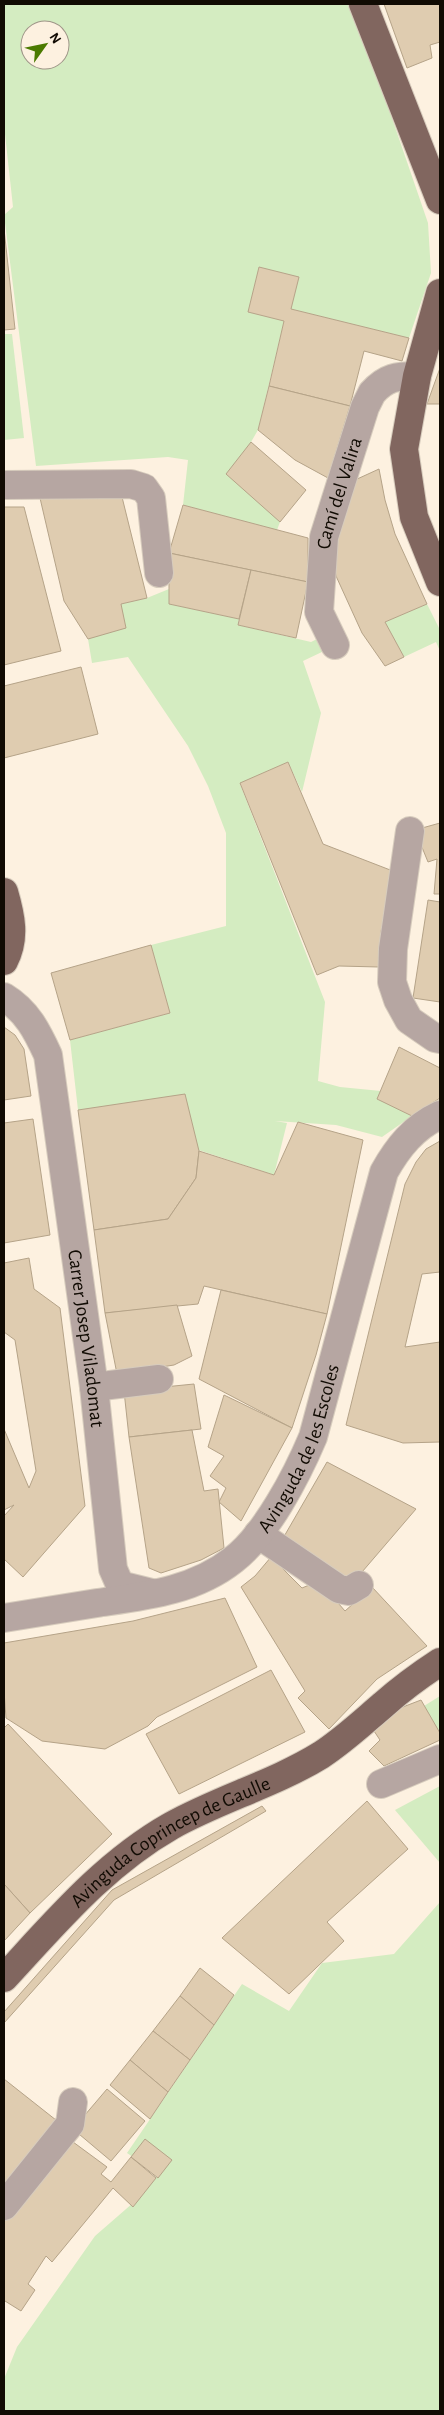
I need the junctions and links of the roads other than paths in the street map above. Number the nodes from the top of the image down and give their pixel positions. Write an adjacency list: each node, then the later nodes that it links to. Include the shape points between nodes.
1 (362, 4): 2 (main road)
2 (440, 200)
3 (440, 293): 4 (main road)
4 (417, 376): 6 (main road, via 404,449 414,517); 8 (street, Camí del Valira, via 396,376 382,382 372,392 334,502 324,537 319,612)
5 (4, 485): 7 (street, via 132,484 144,488 151,498)
6 (437, 567)
7 (159, 573)
8 (335, 645)
9 (410, 831): 13 (street, via 393,949 392,982 409,1020)
10 (4, 893): 11 (main road, via 11,916 11,944)
11 (4, 961)
12 (4, 997): 16 (street, Carrer Josep Viladomat, via 18,1006 35,1026 48,1055)
13 (440, 1039)
14 (440, 1115): 17 (street, Avinguda de les Escoles, via 427,1121 399,1145 384,1172 313,1437 299,1469)
15 (159, 1379): 16 (street)
16 (94, 1387): 19 (street, Carrer Josep Viladomat, via 113,1570 120,1585)
17 (258, 1534): 18 (street, via 339,1589 349,1591); 19 (street, Avinguda de les Escoles, via 246,1549 219,1570 189,1585)
18 (359, 1585)
19 (156, 1594): 20 (street, Avinguda de les Escoles)
20 (4, 1618)
21 (440, 1662): 24 (main road, Avinguda Coprincep de Gaulle, via 321,1755 169,1827 124,1856 81,1895)
22 (440, 1759): 23 (street)
23 (382, 1784)
24 (4, 1978)
25 (73, 2102): 26 (street, via 70,2124)
26 (4, 2206)

